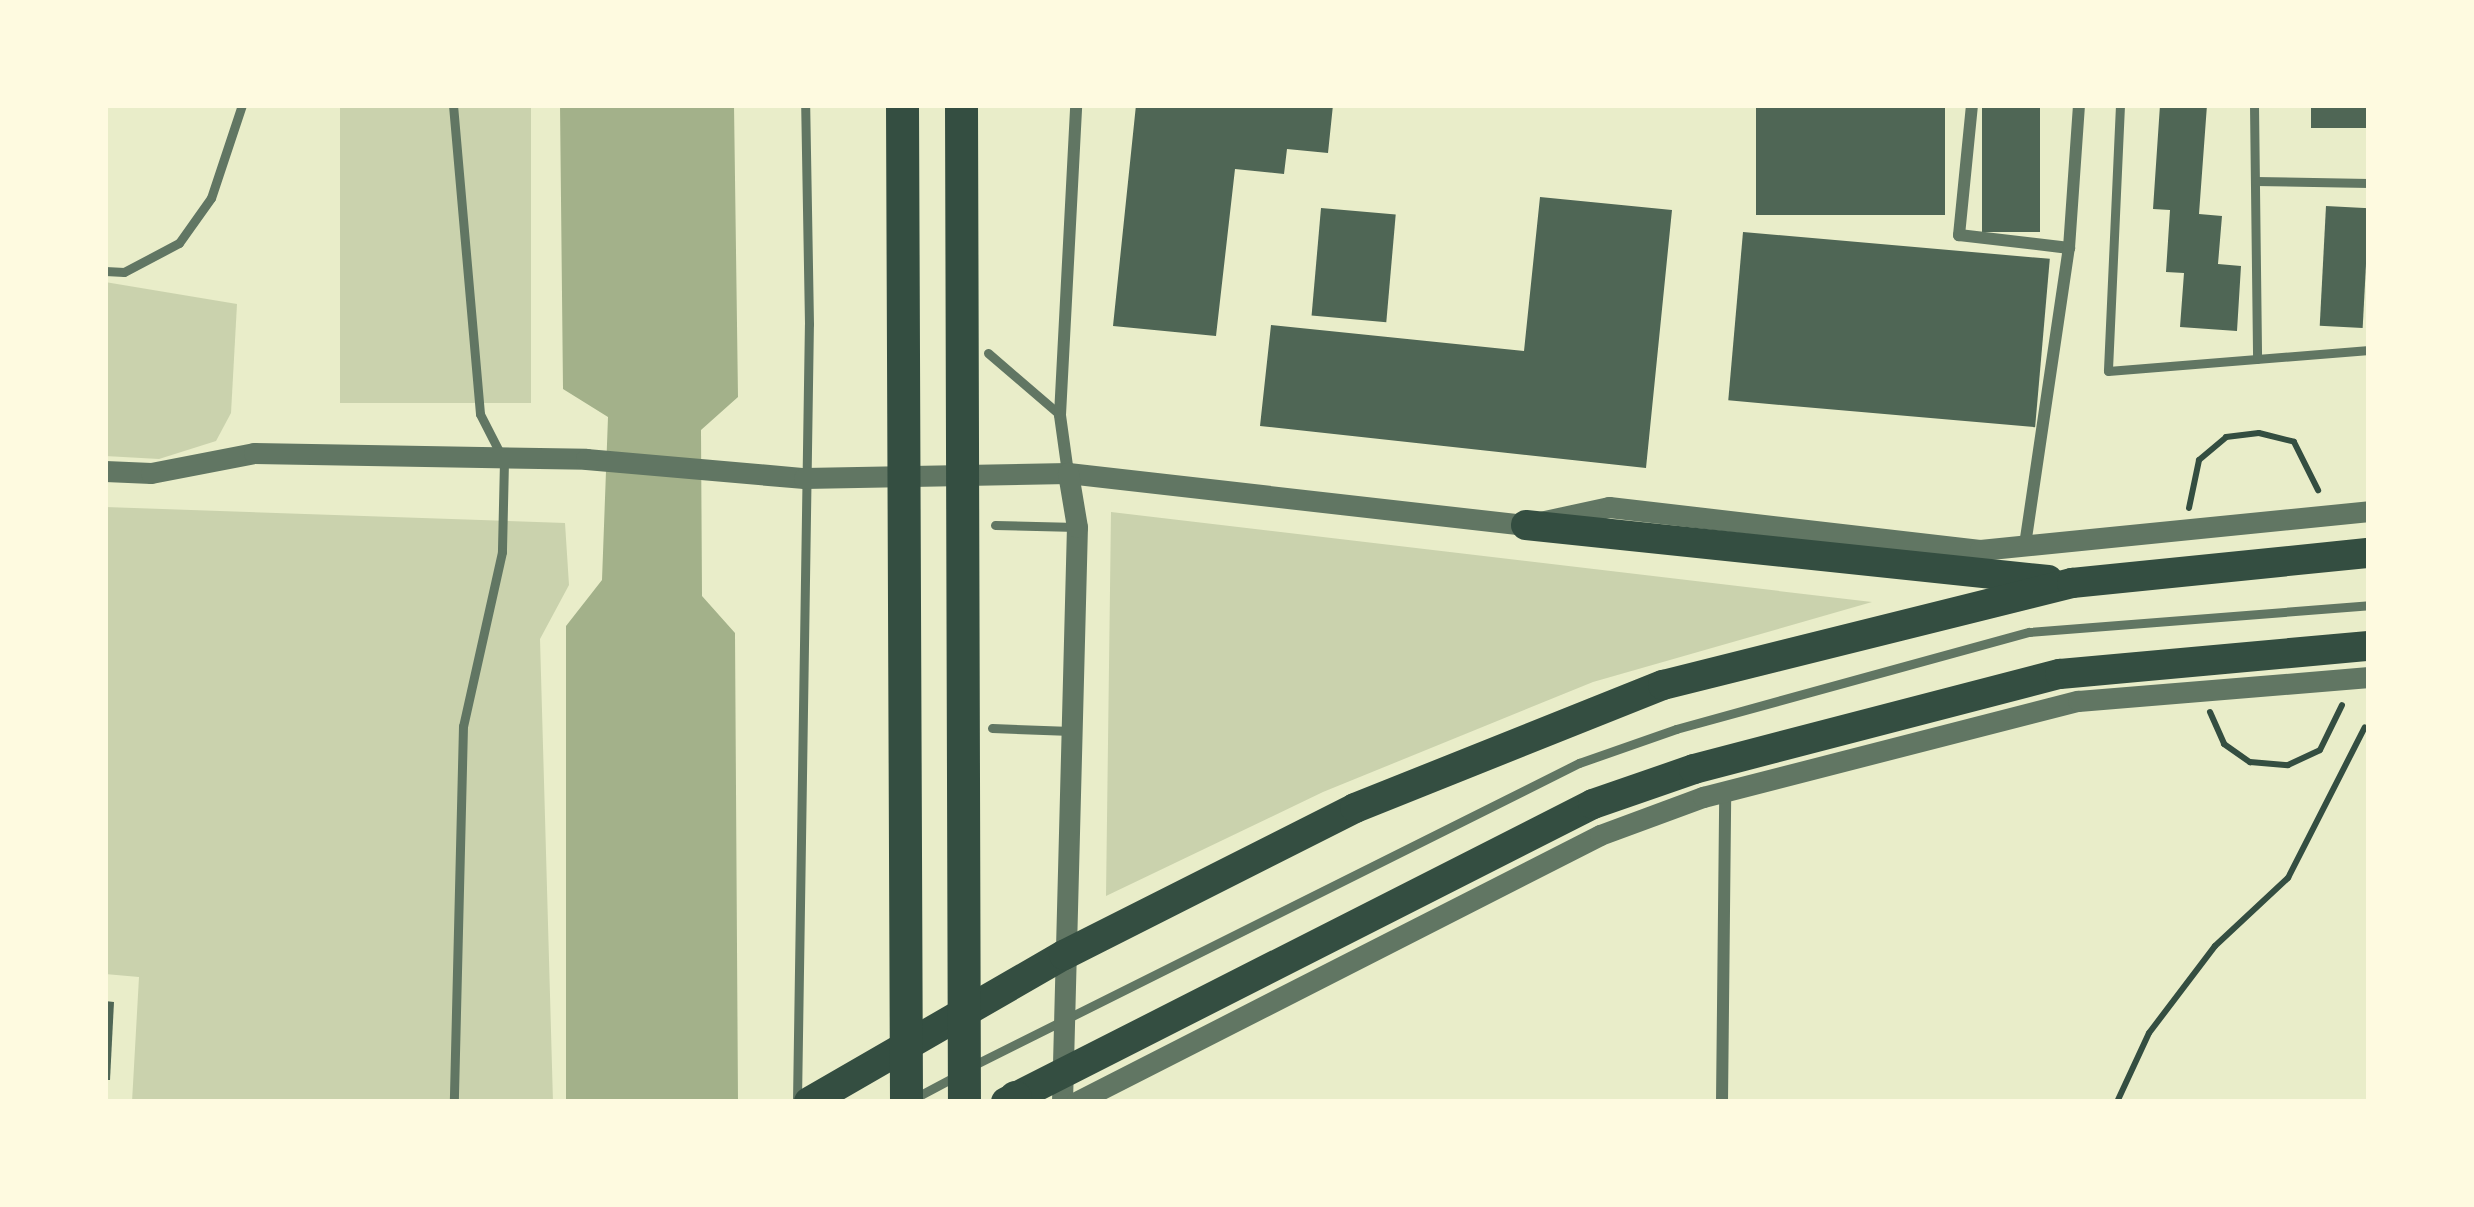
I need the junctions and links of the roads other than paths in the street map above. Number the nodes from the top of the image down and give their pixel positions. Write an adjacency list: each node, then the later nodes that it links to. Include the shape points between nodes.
1 (242, 105): 14 (lane, via 211,198 179,243 124,272)
2 (453, 105): 19 (lane, via 480,413)
3 (805, 105): 22 (lane)
4 (902, 105): 43 (highway)
5 (961, 105): 44 (highway)
6 (1076, 105): 18 (street)
7 (1972, 105): 13 (street, via 1959,235)
8 (2079, 105): 13 (street)
9 (2120, 105): 17 (lane, via 2108,371)
10 (2254, 105): 11 (lane)
11 (2255, 181): 12 (lane); 17 (lane)
12 (2369, 183)
13 (2069, 248): 27 (street)
14 (105, 271)
15 (2369, 350): 17 (lane)
16 (988, 352): 18 (lane)
17 (2257, 359)
18 (1060, 415): 21 (street)
19 (504, 461): 20 (street, via 254,453 151,473); 22 (street, via 586,459); 40 (lane, via 502,553 463,726)
20 (105, 471)
21 (1068, 473): 22 (street); 25 (street); 26 (street)
22 (804, 478): 41 (lane)
23 (2369, 511): 27 (street)
24 (995, 525): 26 (lane)
25 (1526, 525): 27 (street, via 1609,507 1980,550); 29 (main road)
26 (1077, 527): 34 (street)
27 (2025, 545)
28 (2369, 553): 29 (main road)
29 (2072, 583): 36 (main road, via 1782,650 1561,721 1355,808)
30 (2369, 604): 37 (lane, via 2030,632 1697,722 1579,763)
31 (2369, 646): 38 (main road, via 2060,674 1694,769 1593,804)
32 (2369, 677): 35 (street, via 2078,701)
33 (992, 728): 34 (lane)
34 (1073, 731): 36 (street)
35 (1725, 791): 45 (street, via 1600,835); 46 (street)
36 (1064, 955): 37 (street); 42 (main road)
37 (1063, 1015): 38 (street); 43 (lane)
38 (1062, 1087): 39 (main road)
39 (1012, 1100)
40 (454, 1102)
41 (797, 1102)
42 (809, 1102)
43 (907, 1102)
44 (964, 1102)
45 (1076, 1102)
46 (1722, 1102)

